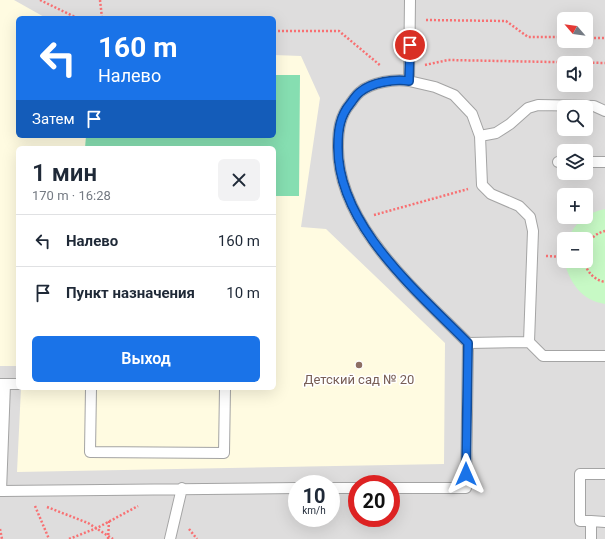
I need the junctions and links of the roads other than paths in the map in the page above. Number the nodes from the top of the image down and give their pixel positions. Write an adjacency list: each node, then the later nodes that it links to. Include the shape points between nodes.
1 (410, 0): 2 (lane)
2 (409, 76): 4 (lane, via 454,95 472,114); 8 (lane, via 378,84 360,92 344,110 338,130 338,160 345,191 358,219 389,263)
3 (605, 110): 4 (lane, via 594,106 538,105 528,108 496,133)
4 (480, 136): 7 (lane, via 482,185 491,194 519,206 530,216 533,231)
5 (593, 162): 6 (lane)
6 (605, 162)
7 (529, 342): 8 (lane); 9 (lane, via 543,356)
8 (468, 343): 17 (lane, via 466,488)
9 (605, 356)
10 (2, 384): 11 (lane); 18 (lane)
11 (16, 384)
12 (91, 390): 13 (lane, via 90,452 224,452)
13 (224, 390)
14 (605, 474): 19 (lane, via 580,474 580,521)
15 (182, 488): 16 (lane); 18 (lane); 21 (lane)
16 (288, 488)
17 (400, 488)
18 (1, 491)
19 (591, 521): 20 (lane); 22 (lane)
20 (605, 522)
21 (170, 539)
22 (591, 539)

